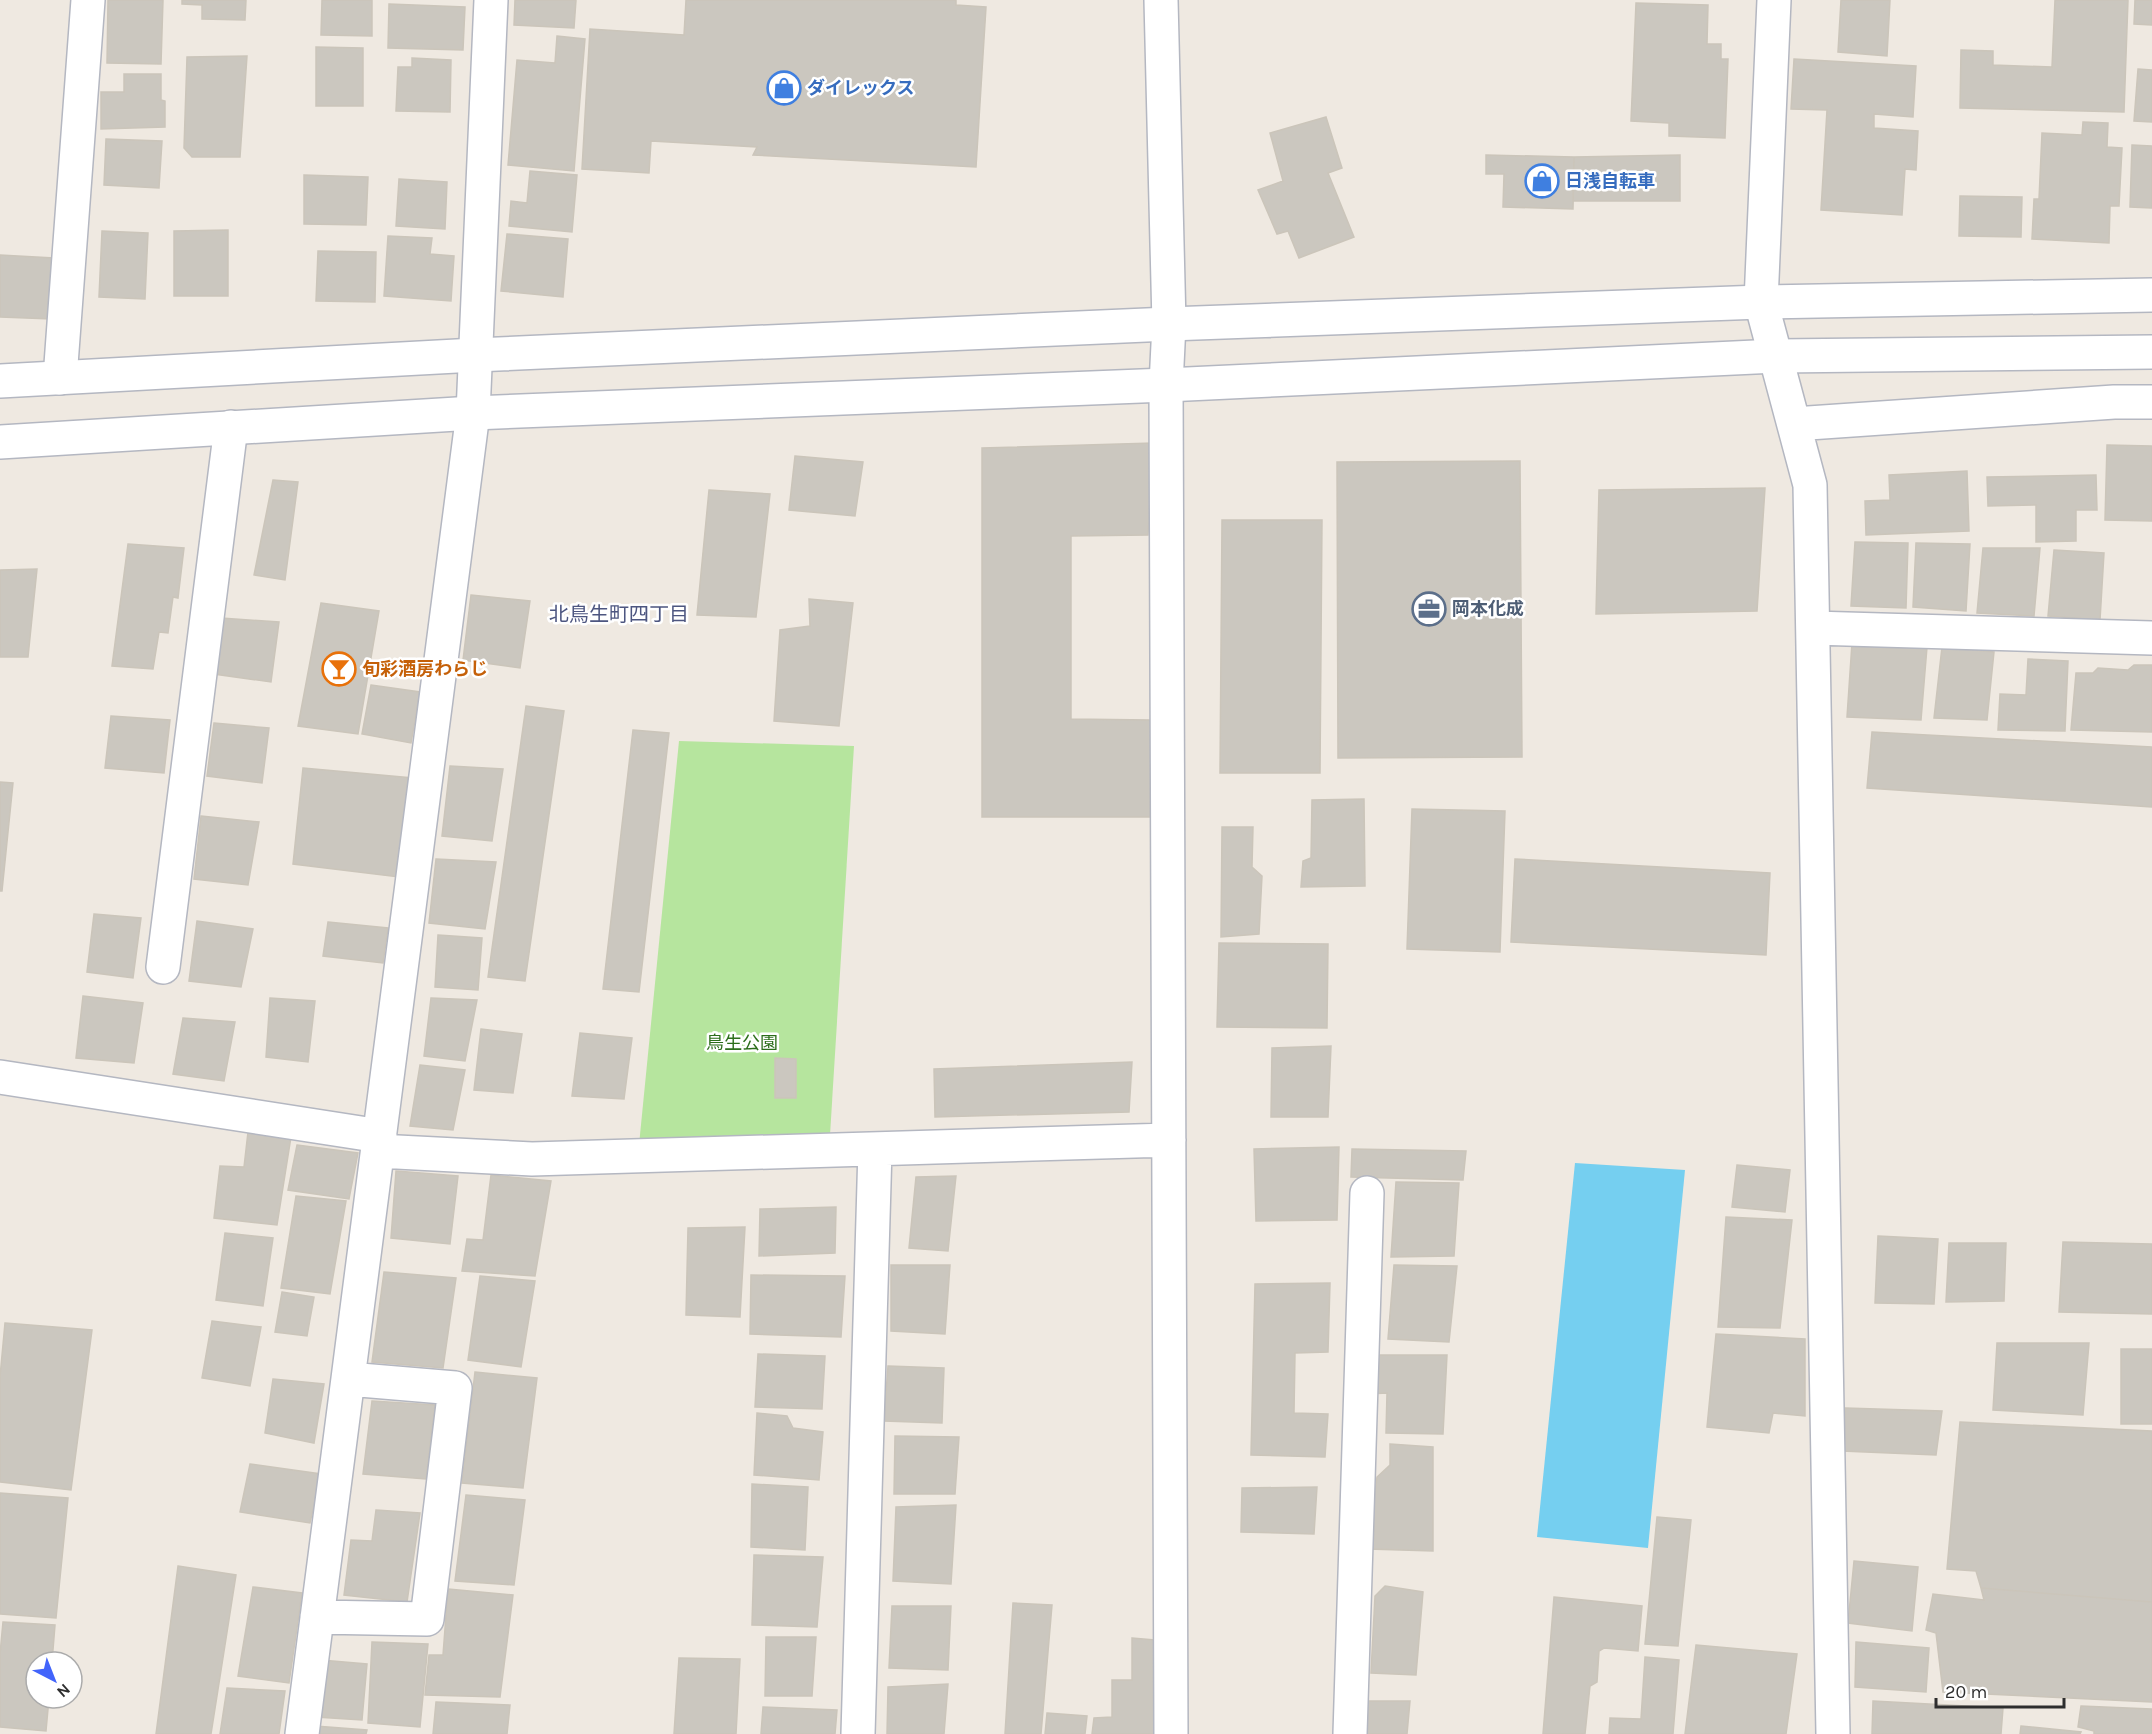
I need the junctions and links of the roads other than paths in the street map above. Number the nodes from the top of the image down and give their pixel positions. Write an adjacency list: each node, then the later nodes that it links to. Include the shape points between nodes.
1 (88, 0): 11 (street)
2 (491, 0): 9 (street)
3 (1161, 0): 7 (street)
4 (1774, 0): 6 (street)
5 (2152, 295): 6 (street)
6 (1761, 302): 7 (street); 10 (street)
7 (1169, 324): 9 (street); 13 (street)
8 (2152, 352): 10 (street)
9 (476, 355): 11 (street); 15 (street)
10 (1776, 356): 13 (street); 16 (street)
11 (60, 378): 12 (street)
12 (0, 381)
13 (1166, 385): 15 (street); 23 (street)
14 (2152, 402): 16 (street)
15 (473, 413): 17 (street); 24 (street)
16 (1794, 424): 19 (street, via 1810,485)
17 (231, 428): 18 (street); 21 (street)
18 (0, 442)
19 (1812, 628): 20 (street); 33 (street)
20 (2152, 638)
21 (163, 967)
22 (0, 1077): 24 (street)
23 (1169, 1140): 25 (street); 31 (street)
24 (379, 1144): 25 (street, via 532,1159); 27 (street)
25 (875, 1149): 30 (street)
26 (1367, 1193): 32 (street)
27 (348, 1379): 28 (street); 28 (street, via 455,1388 427,1619)
28 (317, 1617): 29 (street)
29 (302, 1734)
30 (858, 1734)
31 (1171, 1734)
32 (1350, 1734)
33 (1833, 1734)

